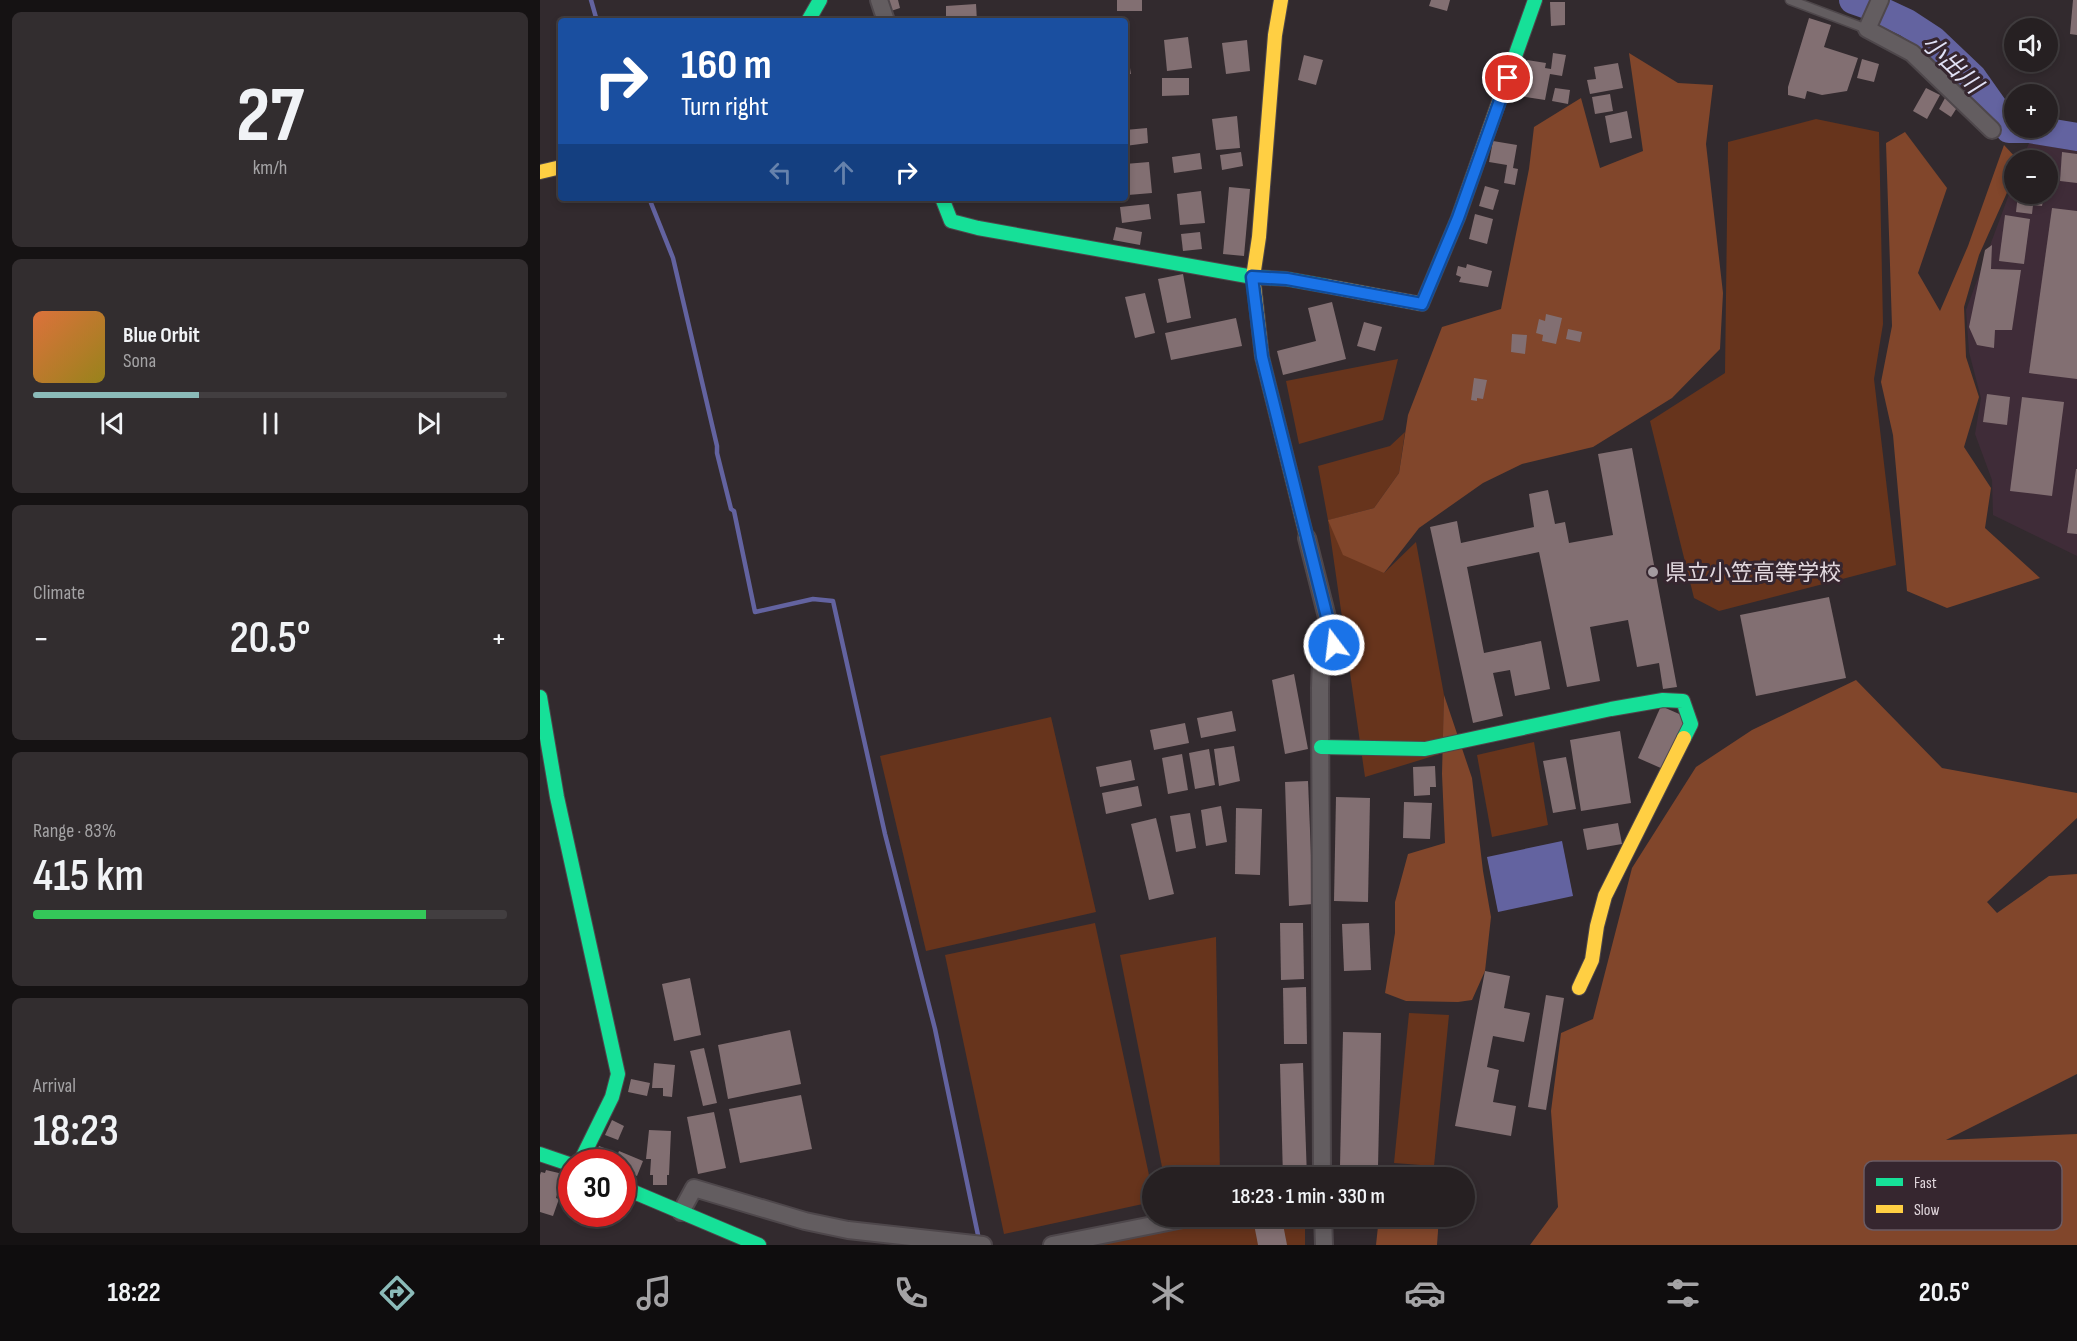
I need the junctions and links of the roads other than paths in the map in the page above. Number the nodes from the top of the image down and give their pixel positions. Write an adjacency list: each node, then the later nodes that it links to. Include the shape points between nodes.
1 (820, 0): 7 (street)
2 (879, 0): 8 (street)
3 (1281, 0): 14 (street)
4 (1535, 0): 14 (street, via 1458,218 1422,304 1287,279)
5 (1790, 0): 9 (lane)
6 (1880, 0): 9 (street)
7 (810, 18)
8 (885, 18)
9 (1869, 24): 10 (street, via 1912,53)
10 (1992, 130)
11 (558, 167): 12 (street)
12 (540, 172)
13 (943, 201): 14 (street, via 951,221 978,228)
14 (1252, 277): 15 (street, via 1262,357)
15 (1307, 538): 17 (street, via 1334,645 1321,659)
16 (540, 697): 19 (street, via 557,797 618,1074 612,1097)
17 (1321, 747): 18 (street, via 1425,749 1611,709 1663,700 1683,701 1690,724 1605,896 1592,960); 22 (street)
18 (1579, 988)
19 (586, 1149)
20 (540, 1154): 21 (street)
21 (558, 1160)
22 (1322, 1167)
23 (636, 1192): 24 (street)
24 (681, 1212): 27 (street); 28 (street, via 694,1188 848,1230)
25 (1143, 1227): 29 (street)
26 (1323, 1227): 30 (street)
27 (759, 1245)
28 (983, 1245)
29 (1052, 1245)
30 (1324, 1245)

